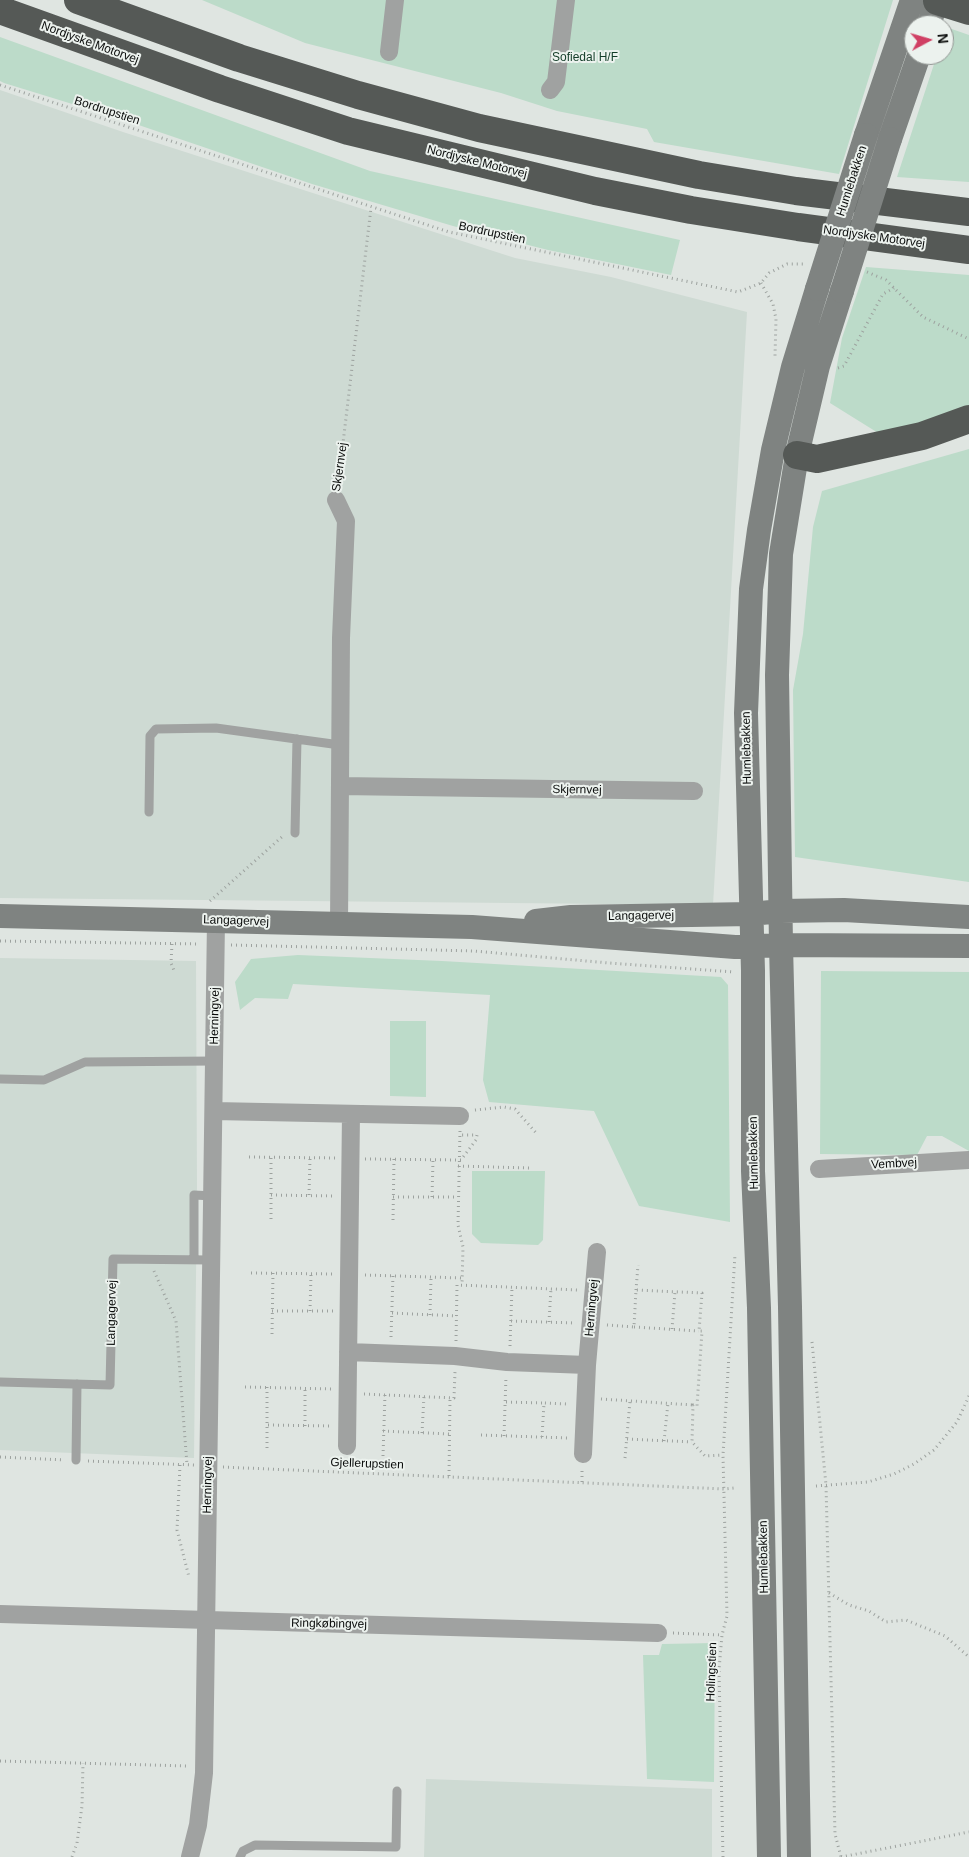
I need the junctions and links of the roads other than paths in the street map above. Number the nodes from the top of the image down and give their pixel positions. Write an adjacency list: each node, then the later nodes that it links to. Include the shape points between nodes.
1 (78, 0): 10 (highway, via 239,58 479,128 699,175)
2 (395, 0): 7 (street)
3 (566, 0): 9 (street, via 556,82)
4 (930, 5): 6 (highway); 13 (street, Humlebakken, bridge, via 866,135 793,367)
5 (0, 10): 11 (highway, Nordjyske Motorvej, via 210,86 348,131 595,191 691,210)
6 (969, 10)
7 (389, 52)
8 (916, 65): 13 (street, Humlebakken, bridge, via 818,366)
9 (550, 90)
10 (969, 212)
11 (969, 250)
12 (969, 419): 13 (highway, via 922,436 817,459)
13 (785, 453): 26 (street, Humlebakken, via 777,657); 27 (street, Humlebakken, via 758,530 751,589 746,713)
14 (336, 500): 16 (street, Skjernvej, via 346,521)
15 (297, 739): 16 (lane); 19 (lane, via 216,728 156,729 150,736); 20 (lane)
16 (340, 745): 17 (street, Skjernvej)
17 (340, 786): 18 (street, Skjernvej); 24 (street, Skjernvej)
18 (694, 791)
19 (149, 812)
20 (295, 833)
21 (0, 916): 23 (street, Langagervej)
22 (969, 917): 26 (street, Langagervej, via 937,926)
23 (208, 920): 24 (street, Langagervej); 29 (street, Herningvej, via 216,944)
24 (339, 925): 25 (street, Langagervej)
25 (472, 927): 27 (street, Langagervej, via 595,936 636,929); 27 (street, Langagervej, via 571,917)
26 (781, 928): 27 (street, Langagervej); 27 (street); 28 (street, Langagervej); 54 (street, Humlebakken)
27 (752, 930): 53 (street, Humlebakken, via 753,1172 760,1318)
28 (969, 946)
29 (215, 1062): 30 (lane, via 85,1062 44,1080); 31 (street, Herningvej)
30 (0, 1079)
31 (214, 1111): 32 (street); 36 (street, Herningvej)
32 (351, 1114): 33 (street); 40 (street, via 350,1197 358,1274 349,1311)
33 (460, 1116)
34 (969, 1160): 35 (street, Vembvej)
35 (819, 1169)
36 (213, 1196): 38 (lane, via 194,1195); 39 (street, Herningvej)
37 (597, 1252): 41 (street, Herningvej)
38 (194, 1260): 39 (lane, Langagervej); 43 (lane, Langagervej, via 113,1259 110,1385)
39 (211, 1260): 48 (street, Herningvej)
40 (348, 1352): 41 (street); 44 (street)
41 (586, 1365): 45 (street, Herningvej)
42 (0, 1382): 43 (lane, Langagervej)
43 (77, 1384): 46 (lane)
44 (347, 1446)
45 (583, 1446)
46 (76, 1460)
47 (0, 1614): 48 (street, Ringkøbingvej)
48 (206, 1621): 49 (street, Ringkøbingvej); 51 (street, Herningvej, via 204,1773 198,1825)
49 (658, 1633)
50 (397, 1791): 52 (lane, via 396,1847 255,1845 243,1851)
51 (190, 1857)
52 (240, 1857)
53 (769, 1857)
54 (799, 1857)

